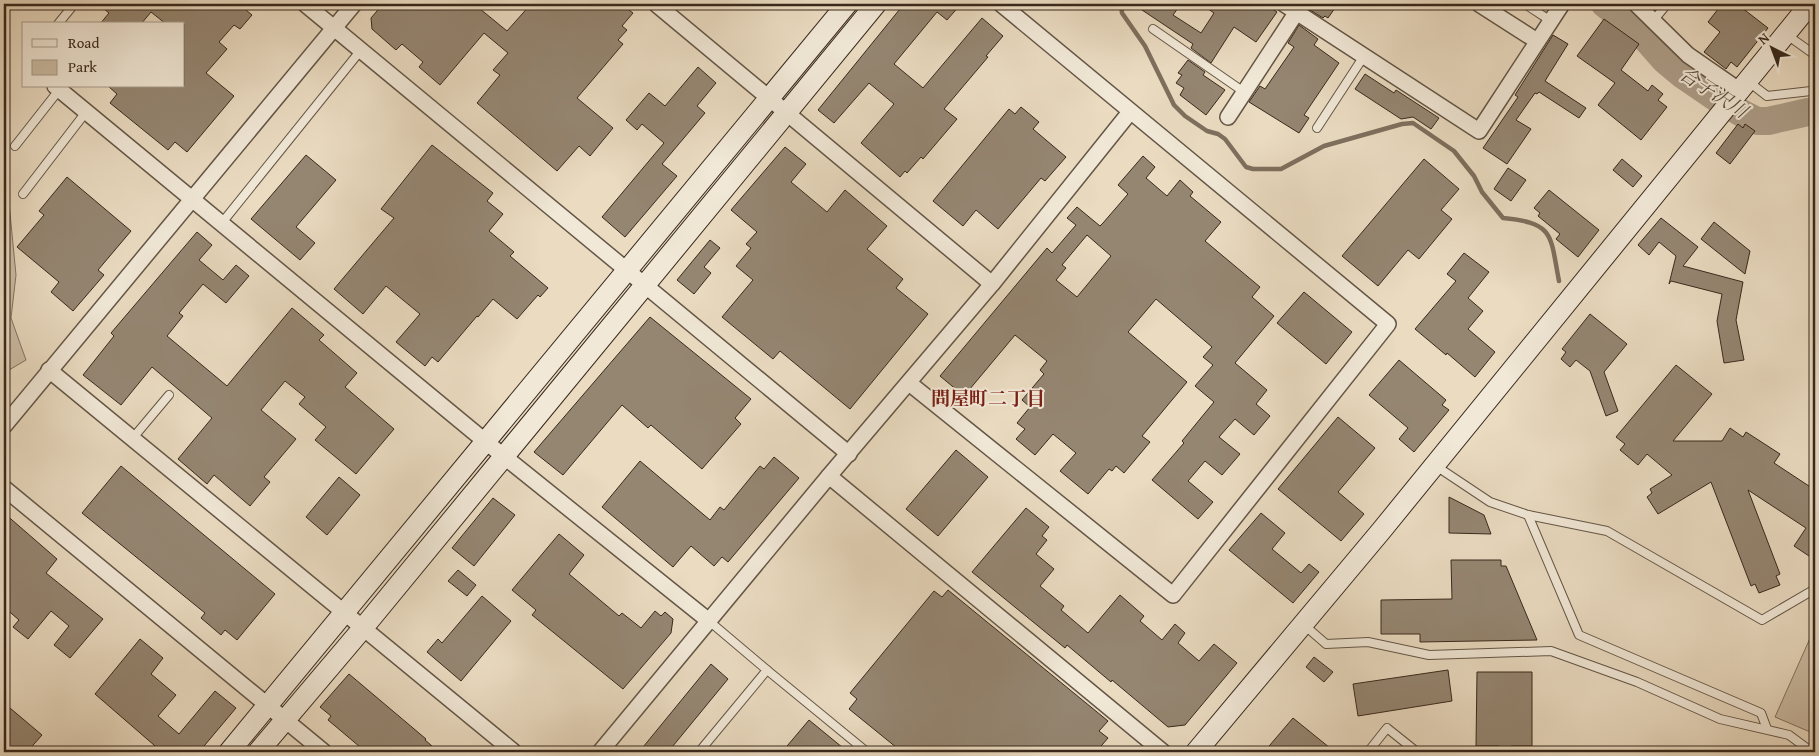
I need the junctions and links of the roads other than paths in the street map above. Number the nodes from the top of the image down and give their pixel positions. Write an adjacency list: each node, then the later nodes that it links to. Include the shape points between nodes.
1 (305, 4): 18 (street)
2 (354, 4): 18 (street)
3 (656, 4): 29 (street)
4 (847, 4): 29 (street)
5 (876, 4): 32 (street)
6 (1000, 4): 31 (street)
7 (1479, 4): 21 (street)
8 (1524, 4): 15 (lane)
9 (1562, 4): 15 (street)
10 (1636, 4): 16 (street)
11 (1667, 4): 16 (lane)
12 (1810, 4): 20 (street)
13 (1294, 6): 24 (street); 27 (street)
14 (71, 8): 17 (lane)
15 (1551, 21): 21 (street)
16 (1653, 21): 26 (street, via 1688,55)
17 (60, 22)
18 (334, 28): 22 (street); 37 (street)
19 (1153, 29): 27 (lane)
20 (1785, 34): 23 (lane); 26 (street)
21 (1537, 41): 24 (street, via 1479,132)
22 (361, 50): 38 (lane); 39 (street)
23 (1815, 55)
24 (1364, 56): 34 (lane)
25 (57, 88): 30 (street); 35 (lane)
26 (1741, 89): 28 (lane, via 1768,96); 50 (street)
27 (1244, 92): 33 (street)
28 (1815, 92)
29 (768, 98): 32 (street); 39 (street)
30 (86, 112): 36 (lane); 37 (street)
31 (1130, 112): 40 (street); 43 (street, via 1388,324 1173,595)
32 (786, 113): 40 (street); 41 (street)
33 (1228, 118)
34 (1318, 128)
35 (15, 146)
36 (23, 194)
37 (192, 200): 38 (street); 42 (street)
38 (221, 224): 47 (street)
39 (628, 270): 41 (street); 47 (street)
40 (992, 284): 43 (street)
41 (645, 285): 48 (street); 49 (street)
42 (49, 370): 45 (street); 46 (street)
43 (909, 383): 48 (street)
44 (168, 395): 46 (lane)
45 (4, 426)
46 (132, 438): 55 (street)
47 (486, 442): 49 (street); 55 (street)
48 (849, 454): 51 (street)
49 (504, 456): 56 (street); 58 (street)
50 (1435, 465): 53 (lane, via 1490,502); 57 (street)
51 (829, 476): 56 (street); 70 (street)
52 (4, 488): 60 (street)
53 (1528, 515): 54 (lane, via 1608,531 1762,620); 62 (lane, via 1579,635 1761,712)
54 (1815, 589)
55 (344, 614): 58 (street); 60 (street)
56 (709, 621): 59 (lane); 67 (street)
57 (1303, 624): 62 (lane, via 1326,644 1368,642 1429,655 1551,651 1637,682 1720,719); 71 (street)
58 (363, 628): 61 (street); 66 (street)
59 (767, 670): 68 (lane); 69 (lane)
60 (268, 705): 61 (street); 63 (street)
61 (285, 720): 64 (street); 65 (street)
62 (1767, 729): 74 (lane, via 1789,736)
63 (229, 752)
64 (258, 752)
65 (324, 752)
66 (514, 752)
67 (600, 752)
68 (699, 752)
69 (867, 752)
70 (1163, 752)
71 (1196, 752)
72 (1368, 752): 73 (lane, via 1387,728)
73 (1417, 752)
74 (1812, 752)

